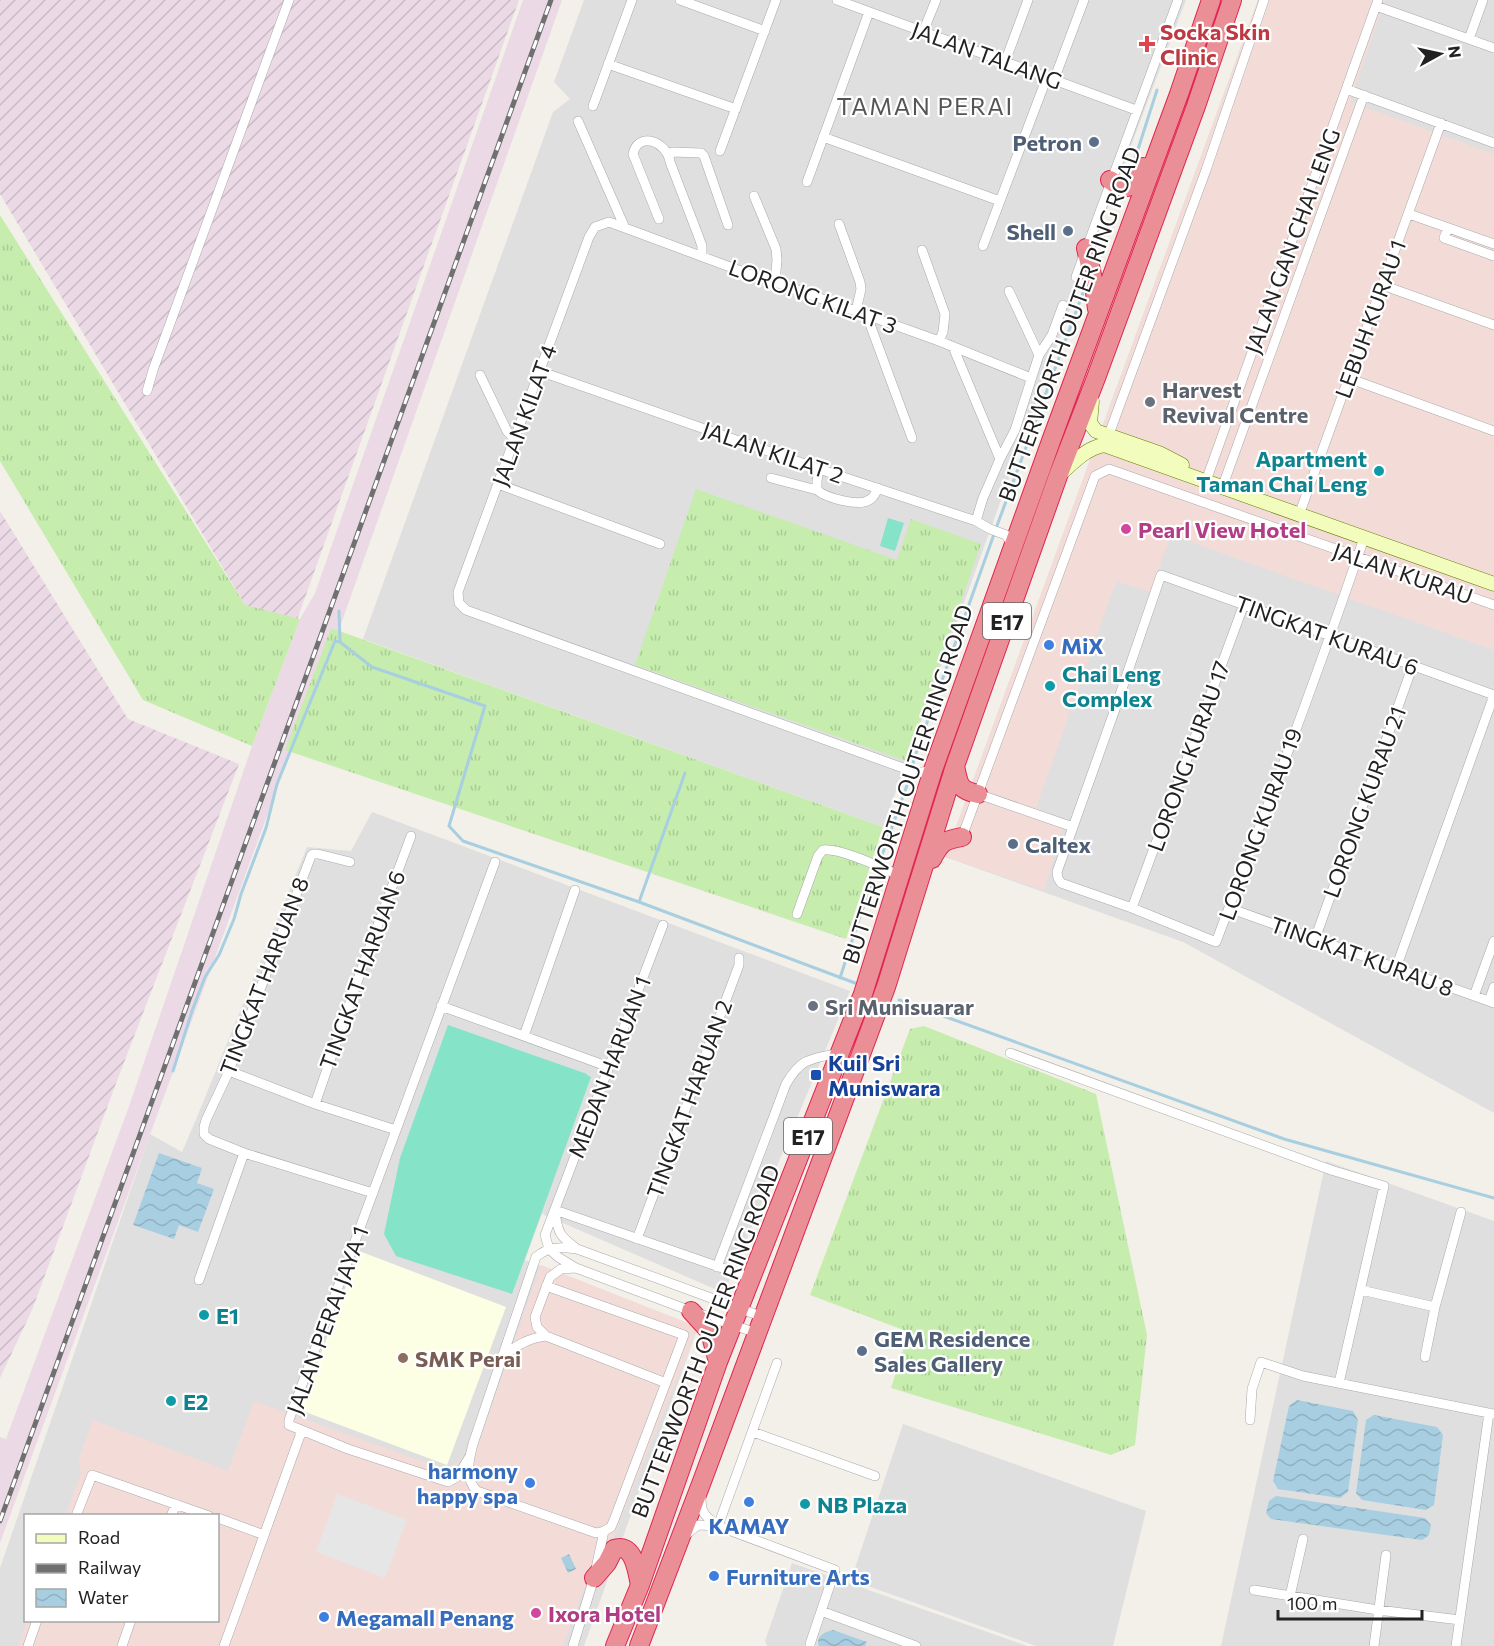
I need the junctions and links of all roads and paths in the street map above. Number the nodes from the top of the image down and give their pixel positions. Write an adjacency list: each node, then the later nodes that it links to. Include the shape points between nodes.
1 (289, 0): 73 (street)
2 (632, 0): 23 (street)
3 (680, 0): 18 (street)
4 (776, 0): 18 (street)
5 (837, 0): 17 (street, JALAN TALANG)
6 (936, 0): 19 (street)
7 (1028, 0): 22 (street)
8 (1084, 0): 24 (street)
9 (1178, 0): 31 (street)
10 (1202, 0): 26 (highway, via 1182,65)
11 (1211, 0): 26 (highway, BUTTERWORTH OUTER RING ROAD / E17)
12 (1232, 0): 29 (highway, BUTTERWORTH OUTER RING ROAD / E17)
13 (1243, 0): 29 (highway, via 1214,76)
14 (1264, 0): 75 (street)
15 (1483, 0): 20 (street)
16 (1377, 3): 20 (street); 25 (street, JALAN GAN CHAI LENG)
17 (869, 12): 19 (street, JALAN TALANG); 34 (street)
18 (765, 31): 30 (street)
19 (923, 32): 22 (street, JALAN TALANG)
20 (1469, 39): 21 (street)
21 (1494, 48)
22 (1005, 62): 24 (street, JALAN TALANG)
23 (608, 64): 28 (street); 30 (street)
24 (1051, 79): 31 (street, JALAN TALANG); 42 (street)
25 (1346, 89): 27 (street); 82 (street, JALAN GAN CHAI LENG)
26 (1179, 94): 35 (highway, BUTTERWORTH OUTER RING ROAD / E17)
27 (1364, 95): 33 (street); 85 (street, JALAN GAN CHAI LENG)
28 (593, 105)
29 (1196, 106): 71 (highway, BUTTERWORTH OUTER RING ROAD / E17)
30 (736, 110): 37 (street)
31 (1136, 110): 39 (street)
32 (578, 121): 48 (street)
33 (1441, 123): 36 (street); 43 (street, LEBUH KURAU 1)
34 (823, 137): 40 (street); 42 (street)
35 (1162, 137): 39 (highway, via 1131,186 1119,187); 62 (highway, BUTTERWORTH OUTER RING ROAD / E17)
36 (1494, 143)
37 (720, 151)
38 (669, 156): 44 (street, via 662,146 649,141 640,142 633,154); 46 (street, via 672,152 704,156); 54 (street, via 702,246)
39 (1110, 180): 52 (street)
40 (807, 182)
41 (754, 196): 57 (street, via 776,249)
42 (1000, 201): 51 (street)
43 (1408, 214): 49 (street); 58 (street, LEBUH KURAU 1)
44 (659, 219)
45 (838, 224): 61 (street, via 860,282)
46 (728, 225)
47 (595, 227): 48 (street, LORONG KILAT 3, via 609,222); 68 (street, JALAN KILAT 4)
48 (625, 228): 54 (street, LORONG KILAT 3)
49 (1448, 228): 50 (street); 55 (street, via 1444,238)
50 (1494, 244)
51 (983, 246)
52 (1086, 248): 56 (street); 62 (highway)
53 (922, 250): 65 (street, via 945,314)
54 (702, 256): 57 (street, LORONG KILAT 3)
55 (1494, 256)
56 (1076, 277)
57 (776, 282): 61 (street, LORONG KILAT 3)
58 (1382, 285): 64 (street); 72 (street, LEBUH KURAU 1)
59 (1009, 291): 67 (street)
60 (1063, 305): 67 (street, via 1052,335)
61 (856, 311): 63 (street, LORONG KILAT 3)
62 (1098, 314): 91 (highway, BUTTERWORTH OUTER RING ROAD / E17)
63 (867, 316): 65 (street, LORONG KILAT 3); 76 (street)
64 (1494, 325)
65 (939, 341): 66 (street, LORONG KILAT 3)
66 (953, 347): 70 (street, LORONG KILAT 3); 78 (street)
67 (1039, 355): 70 (street)
68 (539, 371): 77 (street, JALAN KILAT 4); 79 (street, JALAN KILAT 2)
69 (480, 375): 77 (street)
70 (1031, 378): 78 (street, via 1016,430)
71 (1096, 378): 75 (street, JALAN KURAU, via 1090,423); 80 (highway, BUTTERWORTH OUTER RING ROAD / E17)
72 (1348, 378): 74 (street); 88 (street, LEBUH KURAU 1)
73 (147, 391)
74 (1494, 431)
75 (1108, 436): 82 (street, JALAN KURAU, via 1159,453)
76 (912, 438)
77 (514, 439): 83 (street, JALAN KILAT 4)
78 (1000, 459): 90 (street)
79 (819, 469): 84 (street, JALAN KILAT 2); 86 (street)
80 (1058, 476): 82 (street, JALAN KURAU, via 1089,450 1104,445); 101 (highway, BUTTERWORTH OUTER RING ROAD / E17)
81 (771, 478): 86 (street)
82 (1200, 479): 85 (street, JALAN KURAU)
83 (498, 484): 93 (street); 102 (street, JALAN KILAT 4, via 458,592 459,603 466,610)
84 (879, 488): 86 (street, via 869,501 857,503); 90 (street, JALAN KILAT 2)
85 (1222, 488): 87 (street, JALAN KURAU)
86 (817, 490)
87 (1257, 500): 88 (street, JALAN KURAU); 89 (street)
88 (1299, 515): 92 (street, JALAN KURAU)
89 (1251, 519): 94 (street, JALAN KURAU); 103 (street, JALAN KURAU, via 1109,469 1095,476)
90 (976, 521): 91 (street, JALAN KILAT 2)
91 (1006, 535): 102 (highway, BUTTERWORTH OUTER RING ROAD / E17)
92 (1364, 538): 94 (street, LORONG KURAU 19); 95 (street, JALAN KURAU)
93 (660, 544)
94 (1358, 558): 97 (street, JALAN KURAU); 98 (street, LORONG KURAU 19)
95 (1494, 584)
96 (1244, 604): 98 (street, TINGKAT KURAU 6); 104 (street, TINGKAT KURAU 6, via 1161,575); 112 (street, LORONG KURAU 17)
97 (1494, 605)
98 (1330, 635): 99 (street, TINGKAT KURAU 6); 113 (street, LORONG KURAU 19)
99 (1413, 665): 100 (street, TINGKAT KURAU 6); 116 (street, LORONG KURAU 21)
100 (1494, 695): 119 (street)
101 (955, 766): 103 (highway, via 962,788); 111 (highway, BUTTERWORTH OUTER RING ROAD / E17)
102 (917, 770): 109 (highway, BUTTERWORTH OUTER RING ROAD / E17, via 925,794)
103 (978, 794): 104 (street); 106 (street)
104 (1073, 827): 112 (street, LORONG KURAU 19, via 1058,872 1061,883)
105 (411, 836): 129 (street, TINGKAT HARUAN 6)
106 (962, 837): 111 (highway, via 946,840 939,846)
107 (350, 862): 128 (street, TINGKAT HARUAN 8, via 318,854 311,856)
108 (495, 862): 123 (street, JALAN PERAI JAYA 1)
109 (900, 876): 114 (street, via 830,849 823,850); 125 (highway, BUTTERWORTH OUTER RING ROAD / E17)
110 (575, 890): 124 (street)
111 (915, 894): 149 (highway, BUTTERWORTH OUTER RING ROAD / E17, via 886,987)
112 (1132, 908): 113 (street, LORONG KURAU 19, via 1216,942)
113 (1229, 908): 116 (street, TINGKAT KURAU 8)
114 (797, 914)
115 (663, 924): 127 (street, MEDAN HARUAN 1)
116 (1315, 939): 119 (street, TINGKAT KURAU 8)
117 (1494, 941): 121 (street)
118 (739, 958): 136 (street, TINGKAT HARUAN 2)
119 (1396, 968): 121 (street, TINGKAT KURAU 8)
120 (1494, 987): 122 (street)
121 (1474, 996): 122 (street, TINGKAT KURAU 8)
122 (1492, 1002)
123 (441, 1006): 124 (street); 130 (street, JALAN PERAI JAYA 1)
124 (524, 1036): 127 (street)
125 (840, 1053): 140 (street, via 807,1060 794,1070); 142 (highway, BUTTERWORTH OUTER RING ROAD / E17)
126 (1010, 1053): 145 (street, via 1383,1186)
127 (609, 1067): 133 (street, MEDAN HARUAN 1)
128 (229, 1071): 129 (street); 131 (street, TINGKAT HARUAN 8, via 206,1120 204,1134)
129 (315, 1104): 130 (street)
130 (396, 1131): 132 (street, JALAN PERAI JAYA 1)
131 (244, 1153): 132 (street); 143 (street)
132 (373, 1193): 159 (street, JALAN PERAI JAYA 1, via 289,1420 289,1425)
133 (555, 1210): 135 (street, MEDAN HARUAN 1); 136 (street); 138 (street, via 562,1237)
134 (1461, 1212): 146 (street)
135 (545, 1235): 137 (street); 139 (street, MEDAN HARUAN 1)
136 (637, 1239): 140 (street)
137 (549, 1249): 138 (street); 139 (street); 141 (street)
138 (577, 1249): 148 (street)
139 (536, 1257): 152 (street, MEDAN HARUAN 1)
140 (717, 1267): 142 (street)
141 (576, 1268): 144 (street, via 555,1272); 147 (street)
142 (751, 1278): 148 (highway, BUTTERWORTH OUTER RING ROAD / E17)
143 (199, 1280)
144 (546, 1286): 150 (street, via 535,1317 537,1328); 155 (street, via 684,1335)
145 (1361, 1290): 146 (street); 156 (street)
146 (1435, 1307): 151 (street)
147 (692, 1311): 148 (street); 153 (highway, via 710,1332)
148 (736, 1317): 149 (street); 149 (street); 153 (highway, BUTTERWORTH OUTER RING ROAD / E17)
149 (760, 1325): 163 (highway, BUTTERWORTH OUTER RING ROAD / E17)
150 (546, 1336): 152 (street, via 523,1341); 155 (street)
151 (1425, 1356)
152 (501, 1357): 161 (street)
153 (718, 1362): 176 (highway, BUTTERWORTH OUTER RING ROAD / E17)
154 (777, 1363): 160 (street)
155 (666, 1383): 170 (street, via 614,1520)
156 (1339, 1383): 157 (street); 158 (street, via 1261,1362 1251,1389)
157 (1491, 1413): 181 (street)
158 (1250, 1420)
159 (302, 1430): 161 (street, JALAN PERAI JAYA 1, via 448,1482 457,1477); 171 (street)
160 (753, 1432): 162 (street); 169 (street)
161 (470, 1456): 170 (street, via 469,1480 477,1491 596,1533)
162 (875, 1476)
163 (701, 1484): 169 (street, via 704,1515); 172 (highway, BUTTERWORTH OUTER RING ROAD / E17)
164 (176, 1504): 165 (street, via 92,1474); 166 (street); 167 (street)
165 (76, 1514)
166 (171, 1514)
167 (206, 1514)
168 (219, 1518): 171 (street)
169 (718, 1526): 172 (street, via 699,1525); 180 (street, via 835,1570)
170 (604, 1531): 175 (street)
171 (264, 1535): 186 (street)
172 (680, 1539): 189 (highway, BUTTERWORTH OUTER RING ROAD / E17)
173 (1303, 1539): 178 (street)
174 (1386, 1555): 179 (street)
175 (594, 1578): 176 (highway, via 614,1549 620,1547 631,1554); 187 (street)
176 (640, 1585): 188 (highway, BUTTERWORTH OUTER RING ROAD / E17)
177 (1254, 1590): 178 (street)
178 (1290, 1596): 179 (street)
179 (1378, 1610): 181 (street); 192 (street)
180 (821, 1611): 190 (street); 191 (street)
181 (1460, 1620): 193 (street)
182 (36, 1622): 184 (street)
183 (131, 1622): 185 (street)
184 (28, 1646)
185 (122, 1646)
186 (224, 1646)
187 (573, 1646)
188 (615, 1646)
189 (639, 1646)
190 (810, 1646)
191 (916, 1646)
192 (1374, 1646)
193 (1456, 1646)

